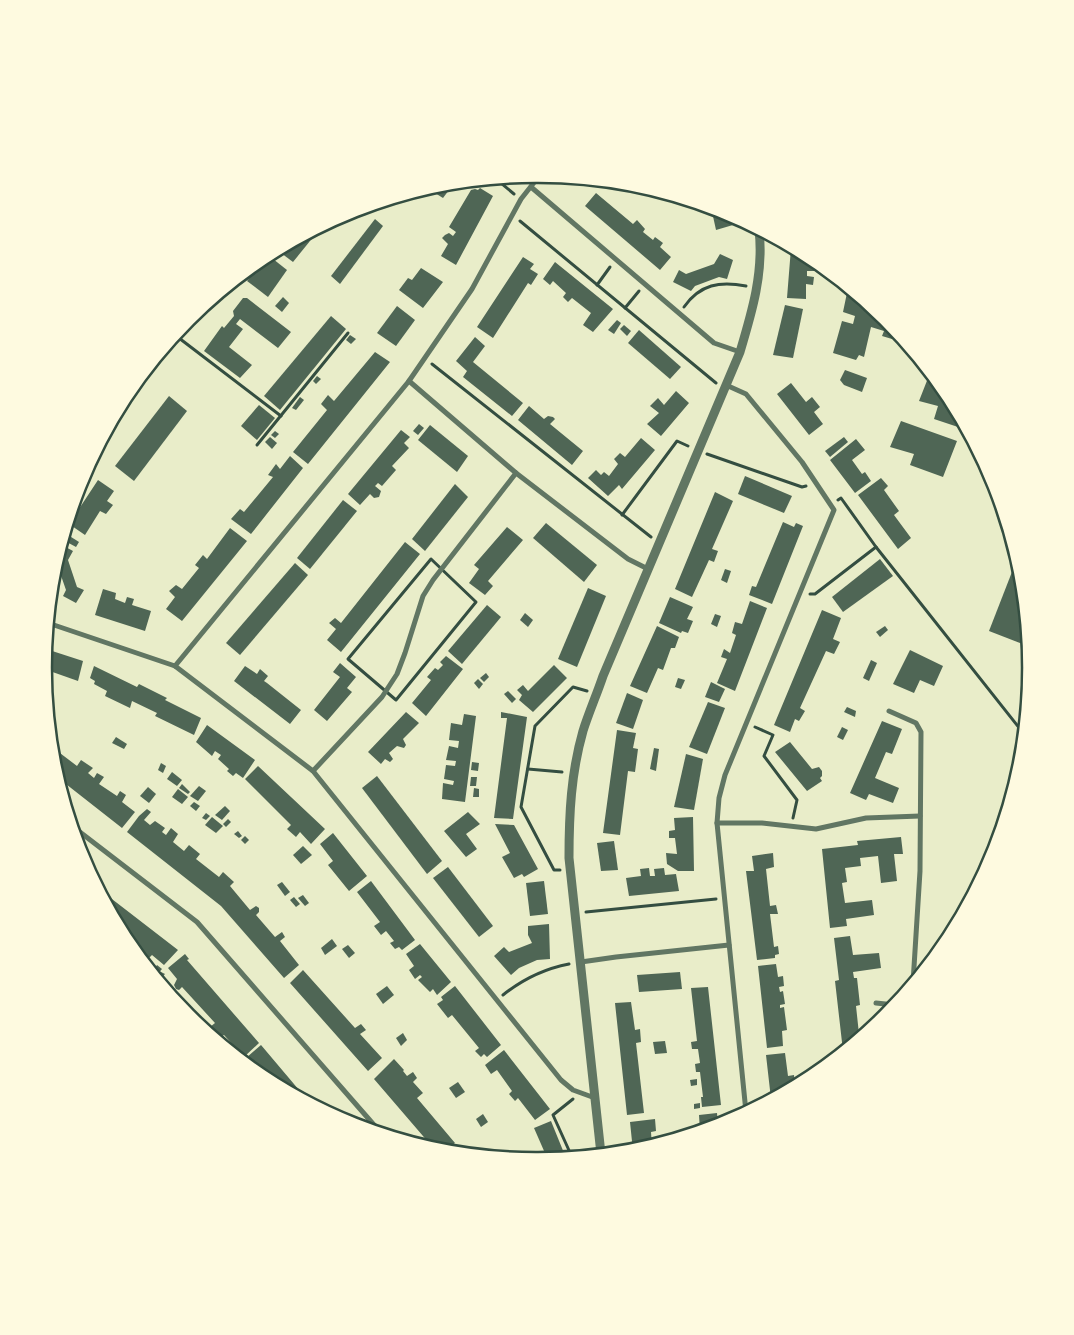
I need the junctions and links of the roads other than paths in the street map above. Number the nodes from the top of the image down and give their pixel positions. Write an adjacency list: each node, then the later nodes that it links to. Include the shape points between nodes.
1 (533, 183): 2 (street)
2 (530, 187): 4 (street, via 714,343); 5 (street, via 472,289)
3 (759, 237): 4 (street, via 754,308)
4 (740, 352): 6 (street)
5 (409, 381): 7 (street); 10 (street)
6 (725, 387): 8 (street); 14 (street, via 746,394 802,462 834,510 725,775)
7 (516, 473): 8 (street, via 628,559); 12 (street, via 432,580 423,596 397,674 382,697)
8 (648, 569): 17 (street, via 583,730 574,773 569,808 571,869)
9 (55, 625): 10 (street)
10 (175, 666): 12 (street)
11 (889, 710): 13 (street, via 916,723 921,732)
12 (313, 772): 21 (street, via 561,1080 573,1090)
13 (920, 816): 14 (street, via 866,818 816,829 762,823); 18 (street)
14 (717, 823): 16 (street)
15 (82, 834): 23 (street, via 197,922)
16 (729, 945): 17 (street); 22 (street)
17 (582, 962): 21 (street)
18 (914, 971)
19 (876, 1002): 20 (street)
20 (886, 1004)
21 (595, 1098): 24 (street)
22 (745, 1105)
23 (372, 1123)
24 (601, 1148)

